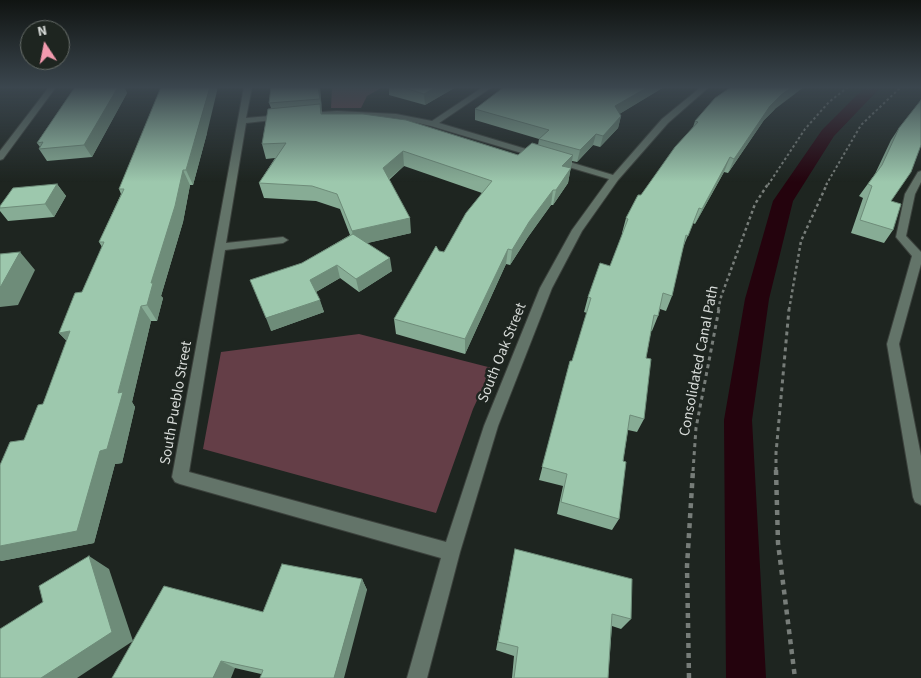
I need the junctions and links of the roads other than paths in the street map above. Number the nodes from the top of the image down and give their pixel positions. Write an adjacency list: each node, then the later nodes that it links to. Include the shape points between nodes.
1 (29, 119): 8 (street)
2 (264, 119): 6 (street)
3 (404, 119): 7 (street)
4 (441, 119): 7 (street)
5 (668, 119): 10 (street, South Oak Street)
6 (242, 121): 12 (street, South Pueblo Street)
7 (433, 124): 10 (street)
8 (0, 157)
9 (921, 174): 13 (street, via 910,194 901,236 918,255 893,344)
10 (615, 178): 14 (street, South Oak Street, via 577,230 546,288 491,426)
11 (282, 240): 12 (street)
12 (220, 247): 14 (street, South Pueblo Street, via 180,477)
13 (921, 497)
14 (451, 552): 15 (street, South Oak Street)
15 (417, 678)

